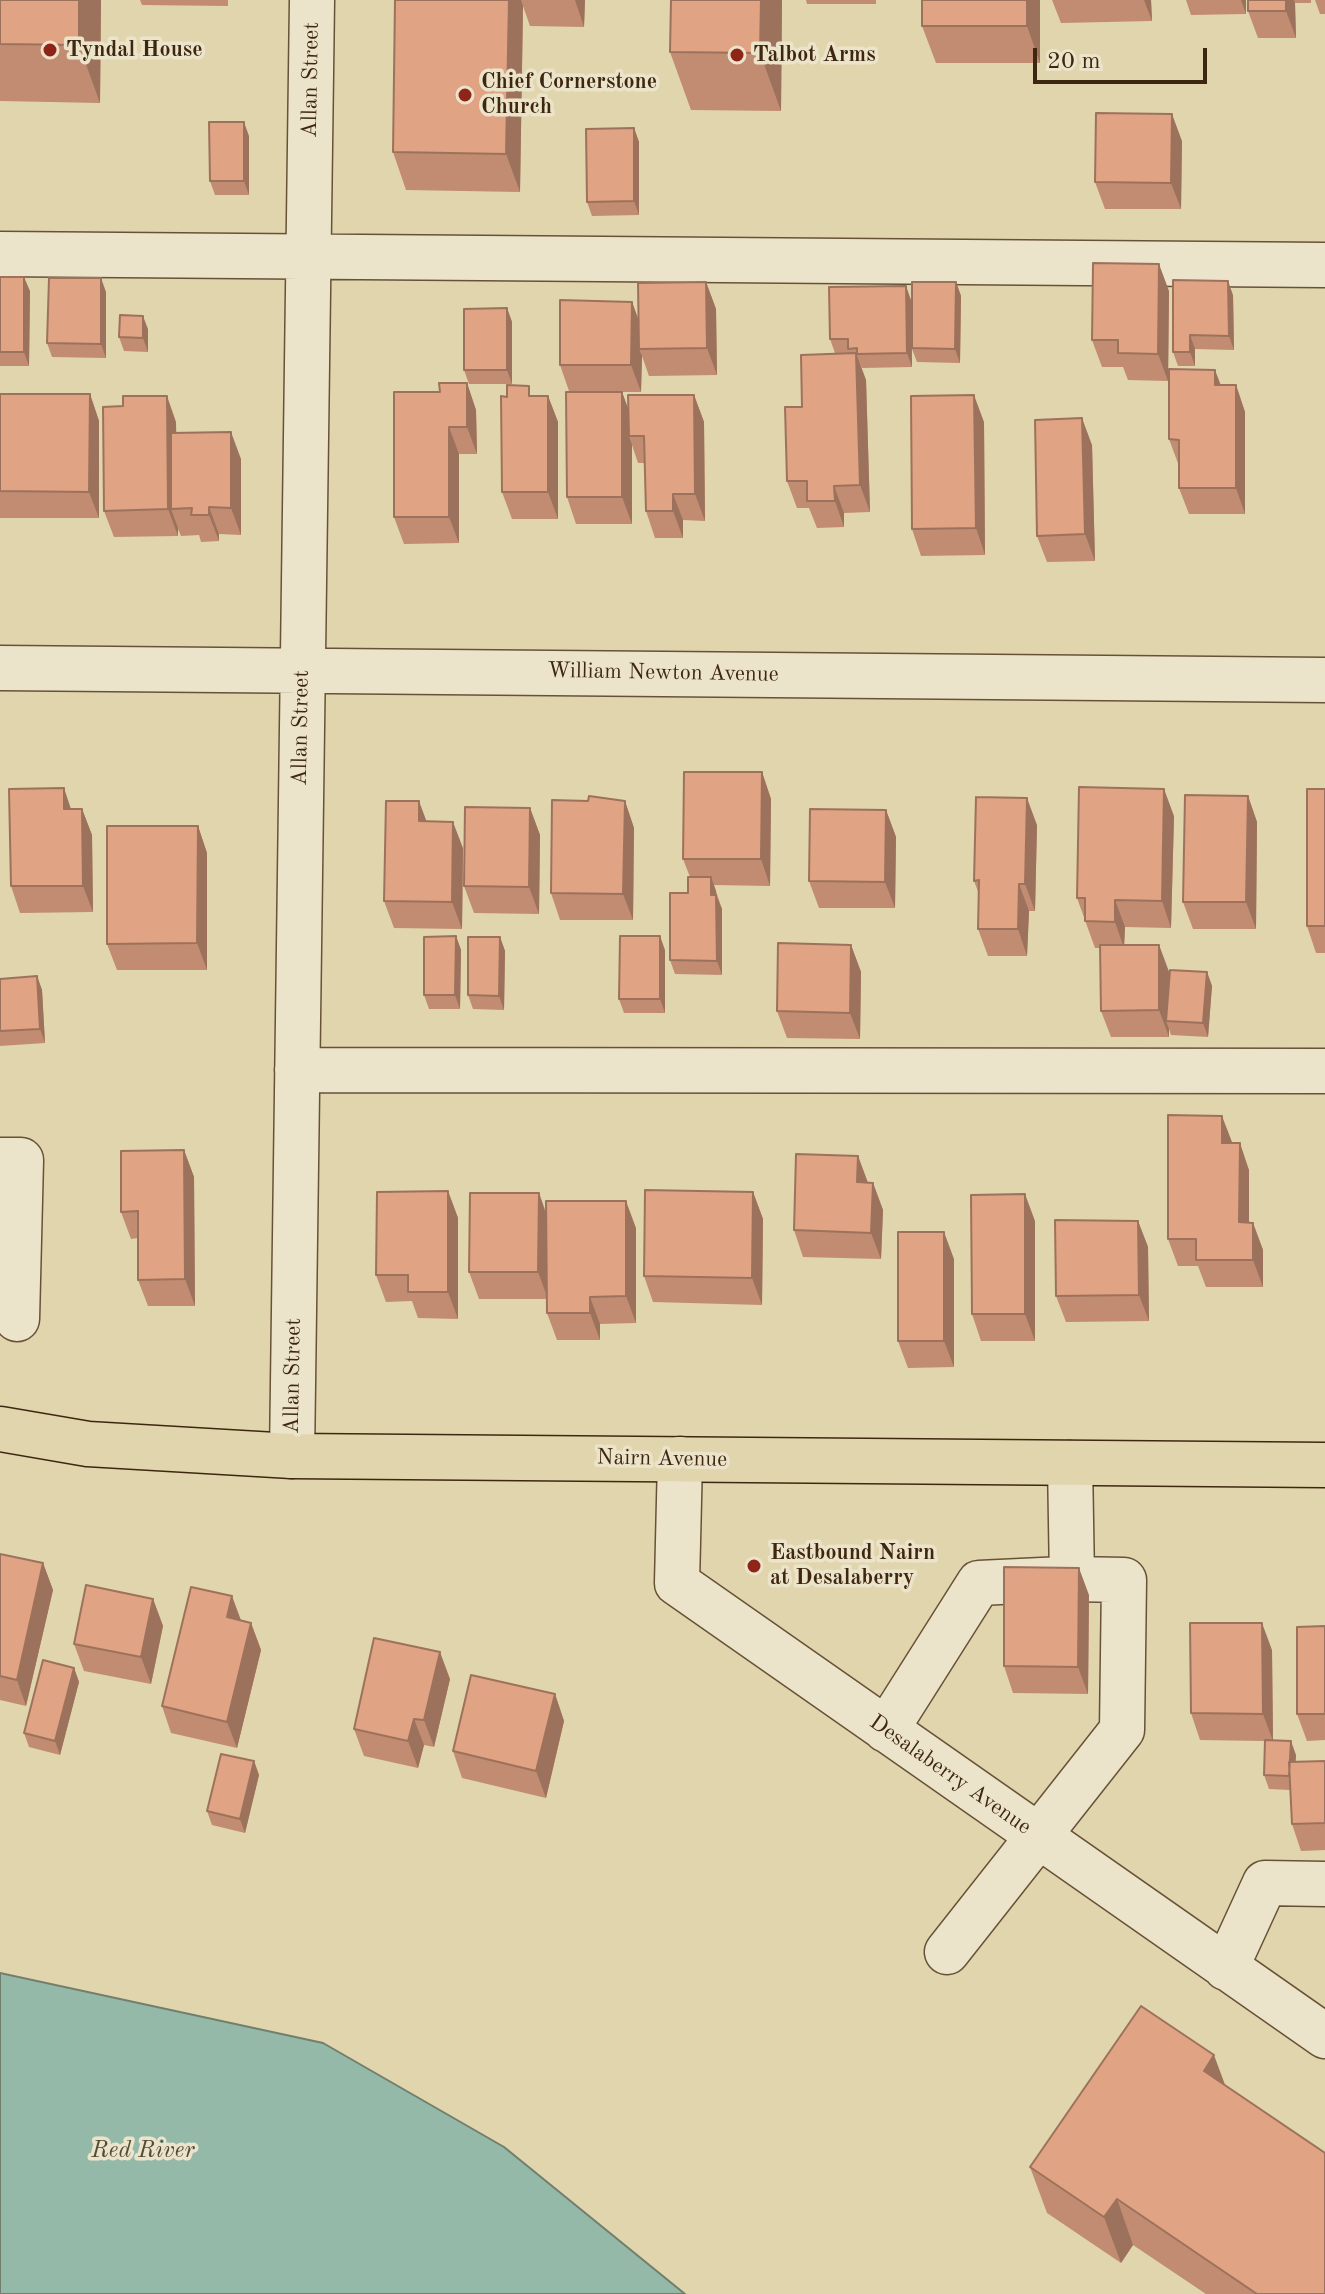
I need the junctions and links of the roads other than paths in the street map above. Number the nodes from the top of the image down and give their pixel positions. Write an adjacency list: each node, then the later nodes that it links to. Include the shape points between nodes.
1 (312, 0): 3 (street, Allan Street)
2 (0, 254): 3 (street)
3 (309, 256): 4 (street); 6 (street, Allan Street)
4 (1325, 265)
5 (0, 668): 6 (street, William Newton Avenue)
6 (302, 670): 7 (street, William Newton Avenue); 8 (street, Allan Street)
7 (1325, 680)
8 (297, 1070): 9 (street); 13 (street, Allan Street)
9 (1325, 1071)
10 (0, 1160): 11 (street, via 21,1160)
11 (17, 1319)
12 (0, 1429): 13 (main road, Nairn Avenue, via 88,1444)
13 (292, 1456): 14 (main road, Nairn Avenue)
14 (680, 1459): 15 (main road, Nairn Avenue); 18 (street, Desalaberry Avenue, via 677,1583)
15 (1070, 1463): 16 (main road, Nairn Avenue); 17 (street)
16 (1325, 1465)
17 (1072, 1579): 18 (street, via 979,1583); 19 (street, via 1124,1580 1122,1730)
18 (886, 1730): 19 (street, Desalaberry Avenue)
19 (1038, 1837): 21 (street); 22 (street, Desalaberry Avenue)
20 (1325, 1884): 22 (street, via 1265,1883)
21 (947, 1952)
22 (1226, 1968): 23 (street, Desalaberry Avenue)
23 (1325, 2036)

